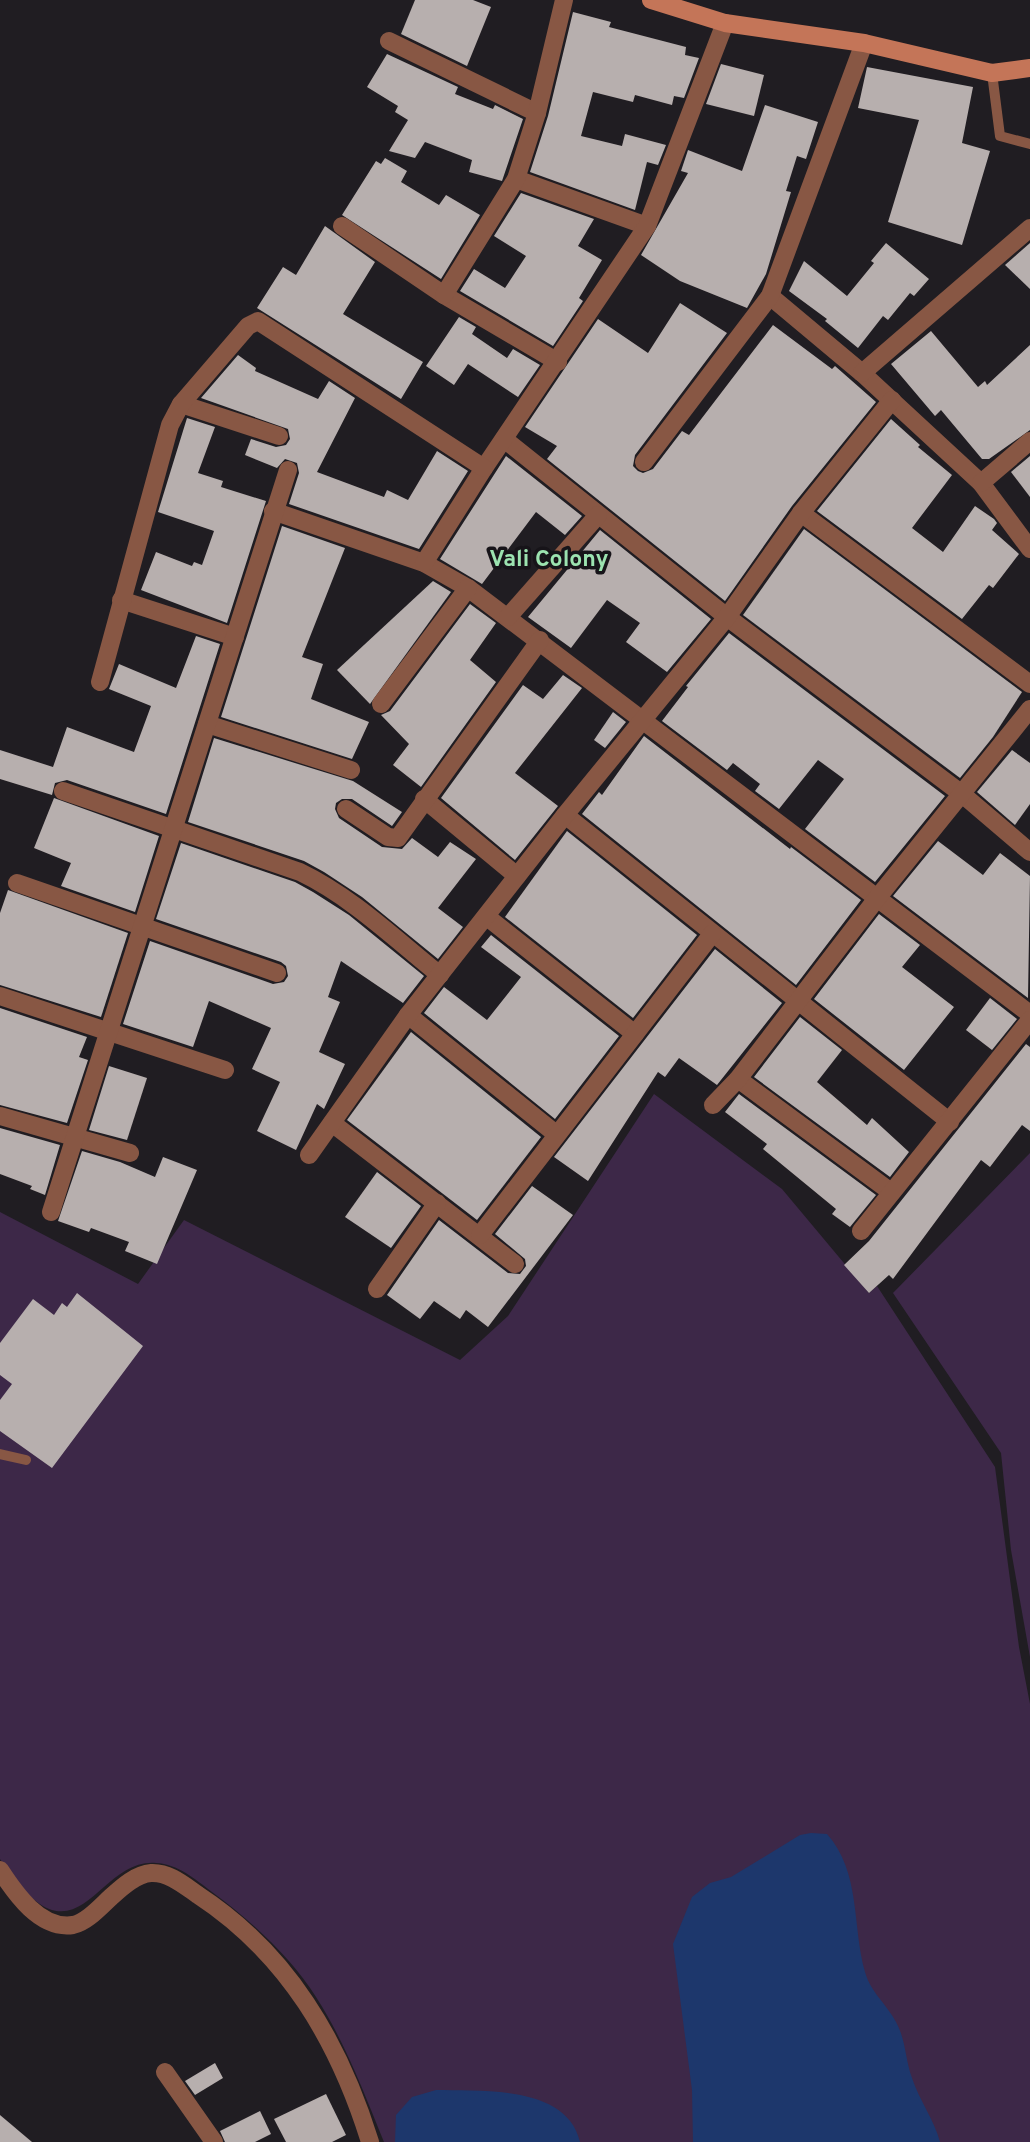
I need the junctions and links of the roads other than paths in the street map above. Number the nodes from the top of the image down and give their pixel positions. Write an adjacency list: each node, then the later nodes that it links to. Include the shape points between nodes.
1 (565, 0): 8 (street)
2 (651, 0): 3 (street)
3 (725, 23): 5 (street); 12 (street)
4 (389, 41): 8 (street)
5 (864, 43): 7 (street); 15 (street)
6 (1030, 68): 7 (street)
7 (992, 73): 9 (lane, via 1000,136)
8 (537, 113): 10 (street)
9 (1030, 144)
10 (516, 179): 12 (street); 14 (street)
11 (342, 226): 14 (street)
12 (647, 226): 16 (street)
13 (1030, 228): 17 (street)
14 (444, 295): 16 (street)
15 (770, 296): 17 (street); 23 (street)
16 (558, 362): 21 (street)
17 (862, 373): 18 (street)
18 (892, 400): 26 (street); 28 (street)
19 (181, 404): 20 (street); 24 (street, via 248,326 258,321); 33 (street, via 170,425)
20 (279, 436)
21 (504, 439): 24 (street); 29 (street)
22 (1030, 441): 26 (street)
23 (644, 462)
24 (484, 467): 31 (street)
25 (288, 470): 27 (street)
26 (981, 483): 30 (street)
27 (274, 511): 31 (street); 36 (street)
28 (801, 513): 35 (street); 39 (street)
29 (598, 515): 34 (street); 35 (street)
30 (1030, 549)
31 (425, 563): 32 (street)
32 (468, 587): 34 (street); 40 (street)
33 (121, 600): 36 (street); 38 (street)
34 (508, 617): 37 (street)
35 (727, 617): 42 (street); 46 (street)
36 (235, 637): 43 (street)
37 (540, 640): 42 (street); 47 (street)
38 (100, 682)
39 (1030, 684)
40 (381, 704)
41 (1030, 709): 46 (street)
42 (642, 720): 49 (street); 54 (street)
43 (207, 724): 44 (street); 50 (street)
44 (351, 770)
45 (63, 791): 50 (street)
46 (962, 794): 51 (street); 54 (street)
47 (424, 799): 48 (street, via 398,838 388,837); 52 (street)
48 (346, 809)
49 (565, 815): 52 (street); 57 (street)
50 (174, 829): 56 (street); 59 (street, via 319,881)
51 (1030, 852)
52 (517, 876): 55 (street)
53 (17, 883): 56 (street)
54 (878, 897): 61 (street); 62 (street)
55 (487, 917): 59 (street); 66 (street)
56 (142, 928): 58 (street); 65 (street)
57 (712, 934): 61 (street); 66 (street)
58 (277, 973)
59 (440, 975): 63 (street)
60 (0, 996): 65 (street)
61 (797, 1002): 68 (street); 71 (street)
62 (1030, 1014)
63 (408, 1015): 72 (street); 73 (street)
64 (1030, 1020): 71 (street)
65 (110, 1031): 67 (street); 74 (street)
66 (635, 1034): 73 (street)
67 (225, 1070)
68 (738, 1079): 69 (street); 77 (street)
69 (713, 1105)
70 (0, 1116): 74 (street)
71 (950, 1122): 77 (street)
72 (332, 1123): 76 (street); 78 (street)
73 (556, 1134): 81 (street)
74 (76, 1136): 75 (street); 79 (street)
75 (130, 1153)
76 (309, 1155)
77 (891, 1192): 80 (street)
78 (437, 1203): 81 (street); 83 (street)
79 (51, 1212)
80 (861, 1231)
81 (480, 1235): 82 (street)
82 (514, 1264)
83 (377, 1289)
84 (0, 1454): 85 (lane)
85 (26, 1460)
86 (0, 1870): 88 (street, via 23,1904 57,1924 74,1925 120,1888 152,1873 171,1877 210,1903 273,1958 299,1992 337,2052)
87 (165, 2072): 89 (street)
88 (364, 2140)
89 (214, 2142)

